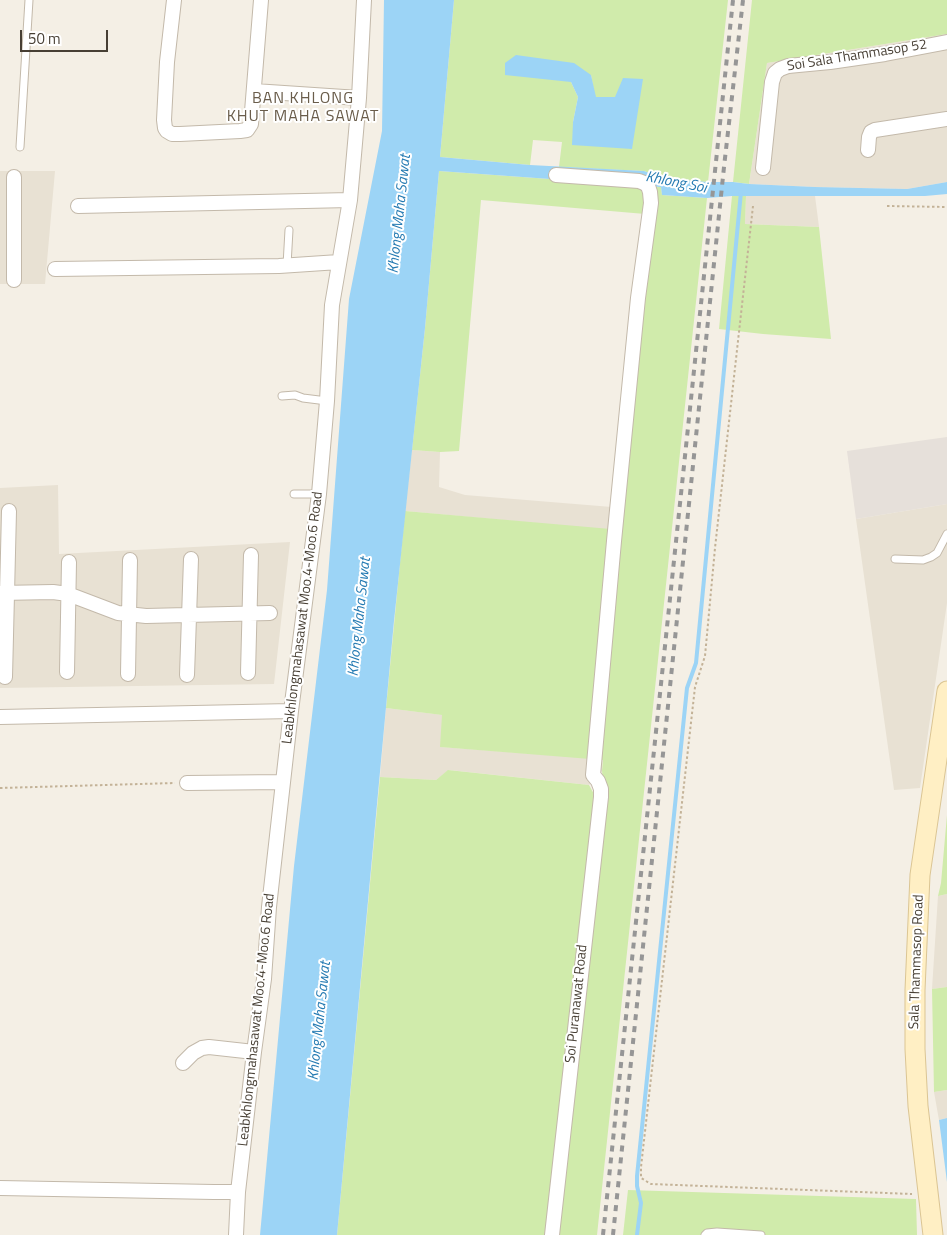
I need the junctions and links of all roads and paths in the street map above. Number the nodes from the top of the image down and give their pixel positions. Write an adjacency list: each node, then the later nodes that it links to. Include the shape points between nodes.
1 (28, 0): 9 (lane)
2 (174, 0): 6 (street, via 167,62 164,120 167,131 180,134 247,130 251,124)
3 (261, 0): 6 (street)
4 (364, 0): 7 (street, Leabkhlongmahasawat Moo.4-Moo.6 Road)
5 (947, 42): 11 (street, Soi Sala Thammasop 52, via 780,69 772,82)
6 (254, 91): 7 (street)
7 (359, 98): 14 (street, Leabkhlongmahasawat Moo.4-Moo.6 Road)
8 (947, 120): 10 (street, via 875,130 869,137)
9 (20, 147)
10 (868, 150)
11 (763, 168)
12 (556, 175): 59 (street, Soi Puranawat Road, via 639,180 648,186 651,202 638,298 593,775 601,789 601,797)
13 (14, 177): 20 (street)
14 (350, 200): 15 (street); 21 (street, Leabkhlongmahasawat Moo.4-Moo.6 Road)
15 (78, 206)
16 (753, 206): 57 (path, via 705,656 695,687 641,1178 651,1184)
17 (887, 206): 18 (path)
18 (947, 207)
19 (289, 230): 22 (lane)
20 (7, 234): 24 (street)
21 (339, 262): 22 (street); 26 (street, Leabkhlongmahasawat Moo.4-Moo.6 Road, via 332,305)
22 (288, 266): 23 (street)
23 (55, 269)
24 (14, 280)
25 (282, 396): 26 (lane)
26 (327, 401): 28 (street, Leabkhlongmahasawat Moo.4-Moo.6 Road)
27 (294, 494): 28 (lane)
28 (319, 494): 48 (street, Leabkhlongmahasawat Moo.4-Moo.6 Road)
29 (9, 511): 36 (street)
30 (947, 534): 33 (lane, via 931,558)
31 (251, 555): 38 (street)
32 (191, 559): 41 (street)
33 (895, 559)
34 (130, 560): 40 (street)
35 (68, 562): 37 (street)
36 (4, 593): 37 (street); 46 (street)
37 (68, 594): 40 (street); 42 (street)
38 (250, 613): 39 (street); 41 (street); 44 (street)
39 (270, 613)
40 (129, 614): 41 (street); 43 (street)
41 (189, 615): 45 (street)
42 (66, 672)
43 (128, 674)
44 (248, 674)
45 (187, 675)
46 (5, 677)
47 (947, 691): 57 (street, Sala Thammasop Road, via 920,875 915,990 916,1077)
48 (291, 711): 49 (street); 50 (street, Leabkhlongmahasawat Moo.4-Moo.6 Road)
49 (0, 717)
50 (283, 782): 51 (street); 53 (street, Leabkhlongmahasawat Moo.4-Moo.6 Road)
51 (187, 783): 52 (path)
52 (0, 788)
53 (254, 1052): 54 (street, via 202,1048); 56 (street, Leabkhlongmahasawat Moo.4-Moo.6 Road)
54 (183, 1063)
55 (0, 1188): 56 (street)
56 (238, 1192): 58 (street, Leabkhlongmahasawat Moo.4-Moo.6 Road)
57 (929, 1194): 62 (street, Sala Thammasop Road)
58 (236, 1235)
59 (552, 1235)
60 (705, 1235): 61 (lane, via 717,1232)
61 (761, 1235)
62 (933, 1235)

